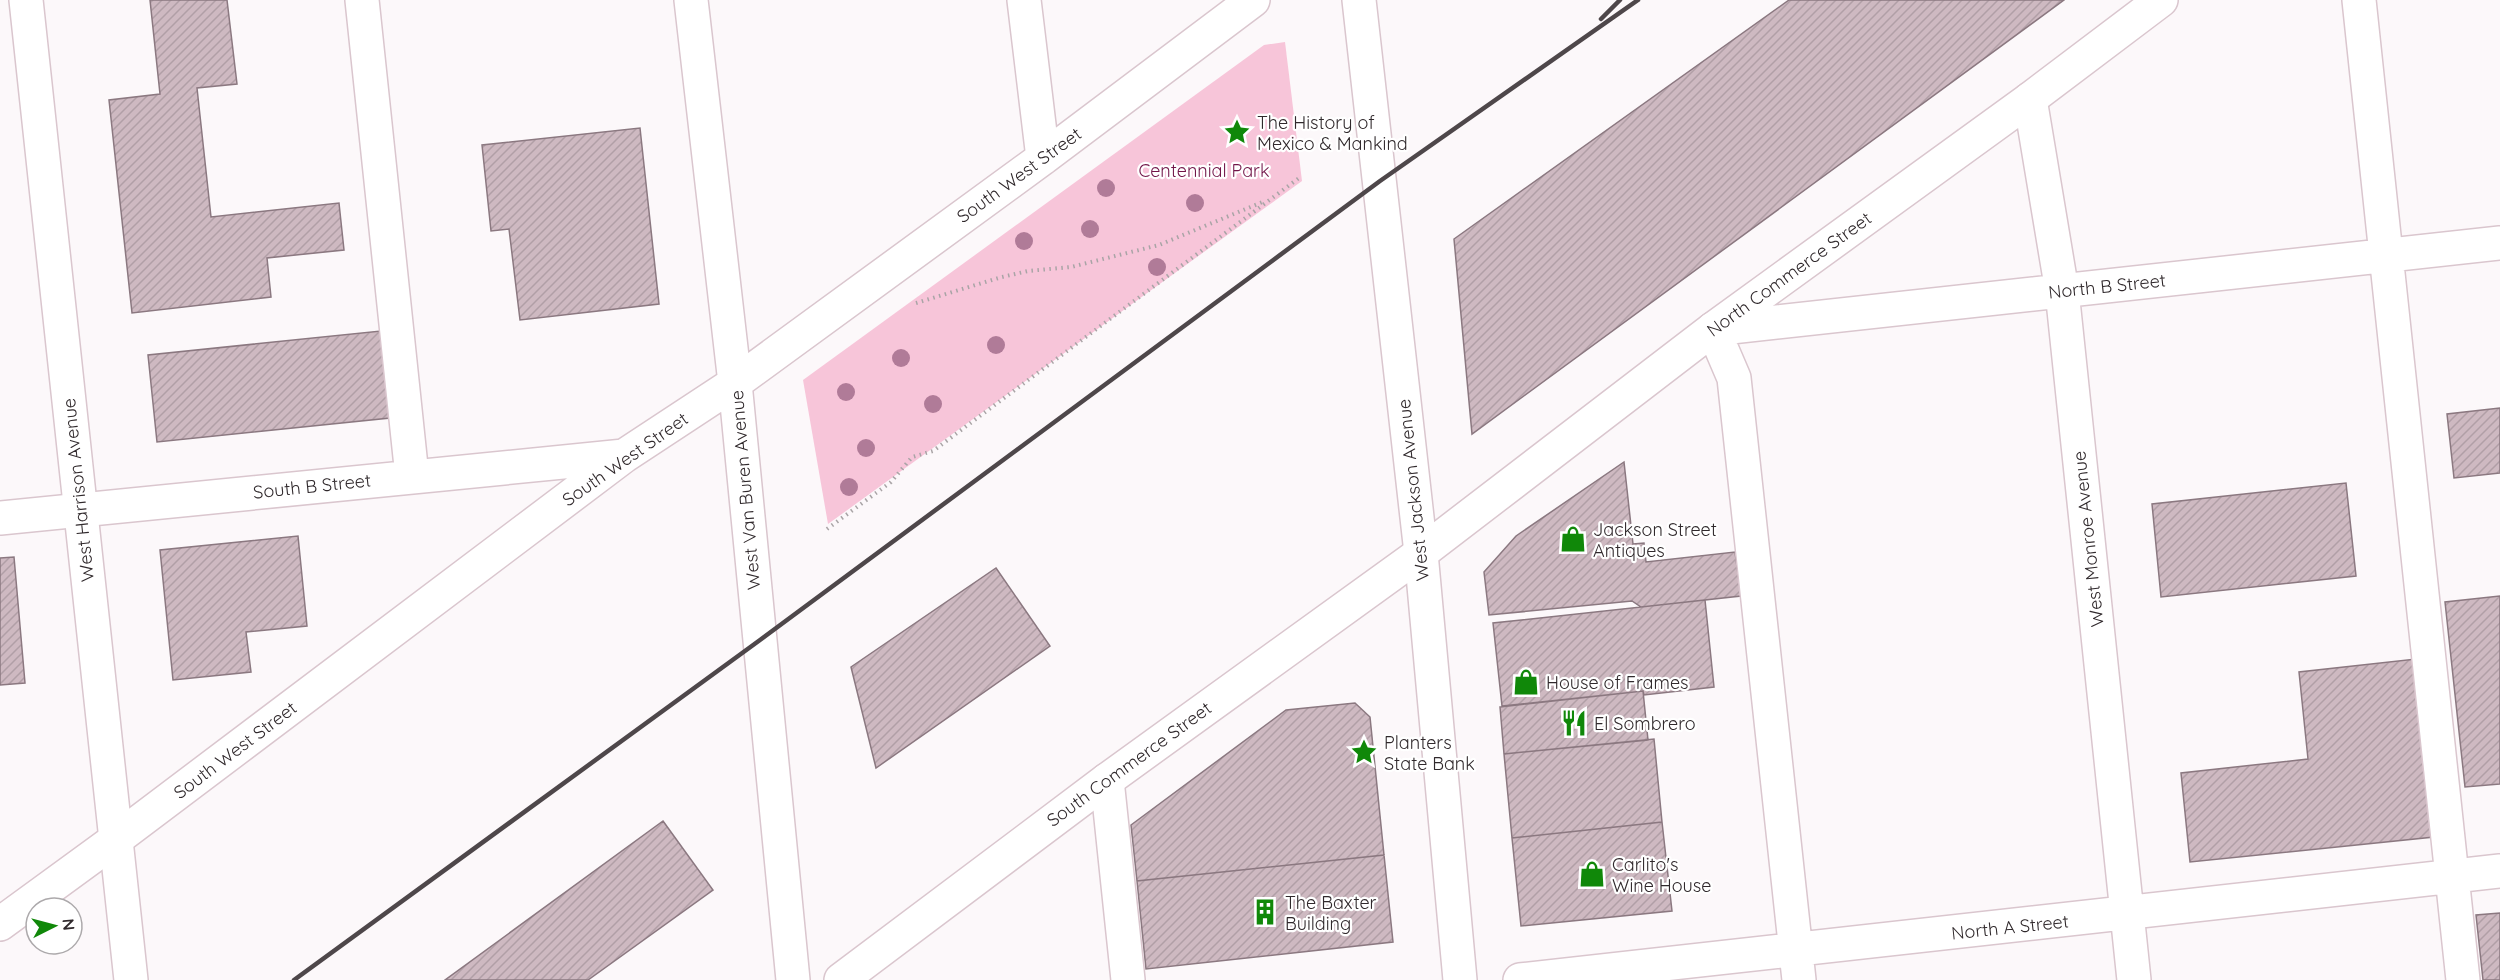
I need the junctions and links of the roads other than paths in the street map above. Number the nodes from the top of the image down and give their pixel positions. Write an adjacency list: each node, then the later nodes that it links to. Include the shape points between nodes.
1 (26, 0): 18 (street, West Harrison Avenue)
2 (362, 0): 17 (street)
3 (691, 0): 15 (street, West Van Buren Avenue)
4 (1024, 0): 10 (street)
5 (1253, 0): 10 (street, South West Street)
6 (1359, 0): 20 (street, West Jackson Avenue)
7 (2161, 0): 9 (street, North Commerce Street)
8 (2359, 0): 12 (street)
9 (2030, 99): 13 (street, West Monroe Avenue); 14 (street, North Commerce Street)
10 (1043, 158): 15 (street, South West Street)
11 (2500, 243): 12 (street, North B Street)
12 (2385, 256): 13 (street, North B Street); 24 (street)
13 (2062, 291): 14 (street, North B Street); 25 (street, West Monroe Avenue)
14 (1713, 329): 20 (street, North Commerce Street); 27 (street, via 1734,378)
15 (735, 383): 16 (street, South West Street); 29 (street, West Van Buren Avenue)
16 (624, 456): 17 (street, South B Street); 22 (street, South West Street)
17 (412, 476): 18 (street, South B Street)
18 (80, 509): 19 (street, South B Street); 22 (street, West Harrison Avenue)
19 (0, 518)
20 (1420, 553): 21 (street, South Commerce Street); 32 (street, West Jackson Avenue)
21 (1107, 780): 30 (street, South Commerce Street); 31 (street)
22 (115, 840): 26 (street, South West Street); 28 (street, West Harrison Avenue)
23 (2500, 871): 24 (street, North A Street)
24 (2451, 877): 25 (street, North A Street); 35 (street)
25 (2128, 914): 27 (street, North A Street); 34 (street, West Monroe Avenue)
26 (0, 924)
27 (1797, 965): 33 (street, North A Street)
28 (131, 980)
29 (793, 980)
30 (841, 980)
31 (1128, 980)
32 (1460, 980)
33 (1520, 980)
34 (2134, 980)
35 (2463, 980)

